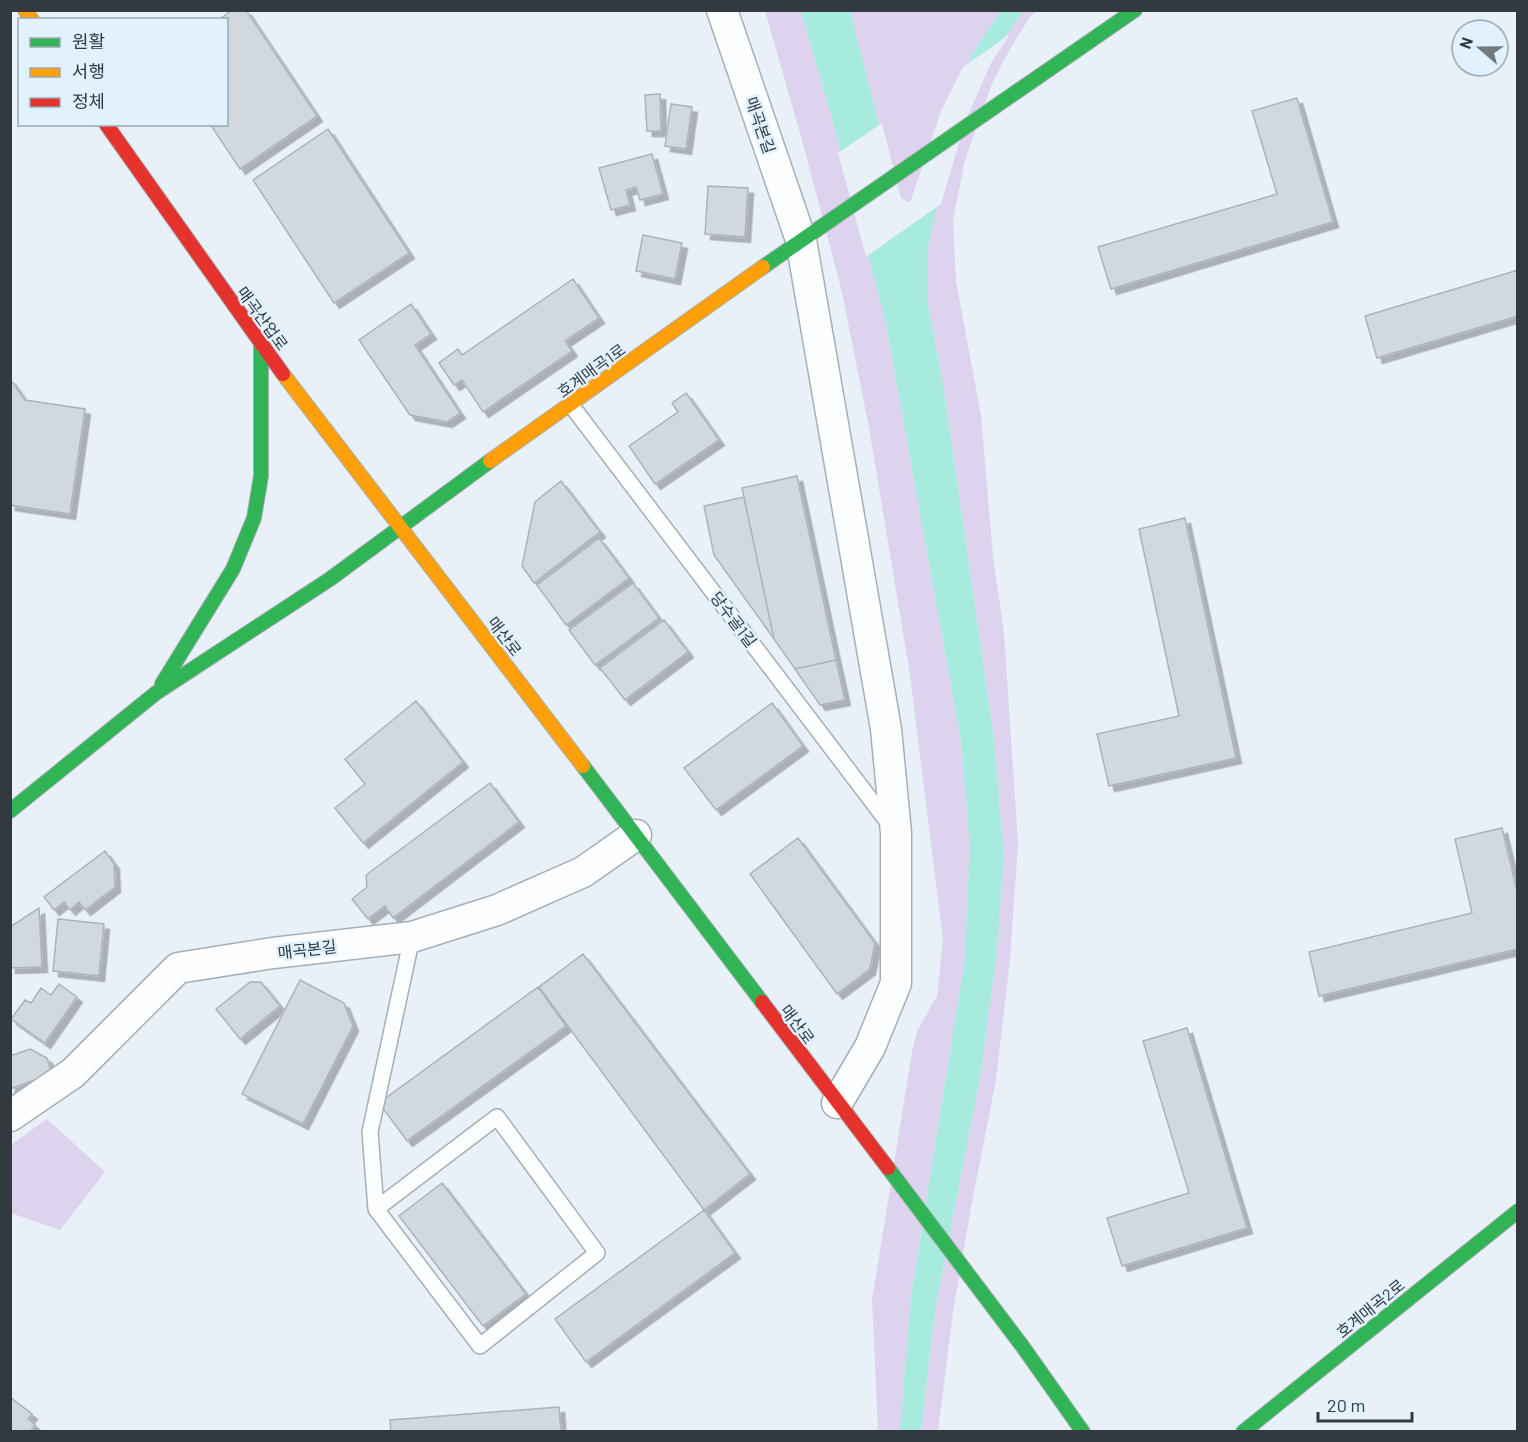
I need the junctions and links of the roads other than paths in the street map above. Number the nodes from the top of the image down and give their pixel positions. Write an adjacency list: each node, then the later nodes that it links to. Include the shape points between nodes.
1 (722, 10): 4 (street, 매곡본길)
2 (1135, 10): 4 (street, 호계매곡1로)
3 (107, 126): 5 (street, 매곡산업로)
4 (801, 240): 6 (street, 호계매곡1로); 10 (street, 매곡본길, via 886,729)
5 (261, 345): 7 (street, 매곡산업로); 8 (street, via 261,476 254,518 233,569)
6 (571, 405): 7 (street, 호계매곡1로); 10 (lane, 당수골1길)
7 (400, 528): 8 (street, via 330,579); 11 (street, 매산로)
8 (156, 693): 9 (street)
9 (10, 811)
10 (896, 833): 13 (street, 매곡본길, via 896,983 870,1047)
11 (636, 835): 12 (street, 매곡본길, via 583,872 497,910); 13 (street, 매산로)
12 (412, 937): 14 (street, 매곡본길, via 178,968 73,1073); 15 (lane, via 370,1132)
13 (837, 1103): 17 (street, 매산로)
14 (10, 1116)
15 (376, 1209): 15 (lane, via 480,1346 597,1253 497,1117)
16 (1518, 1211): 18 (street, 호계매곡2로)
17 (1083, 1431)
18 (1243, 1431)

